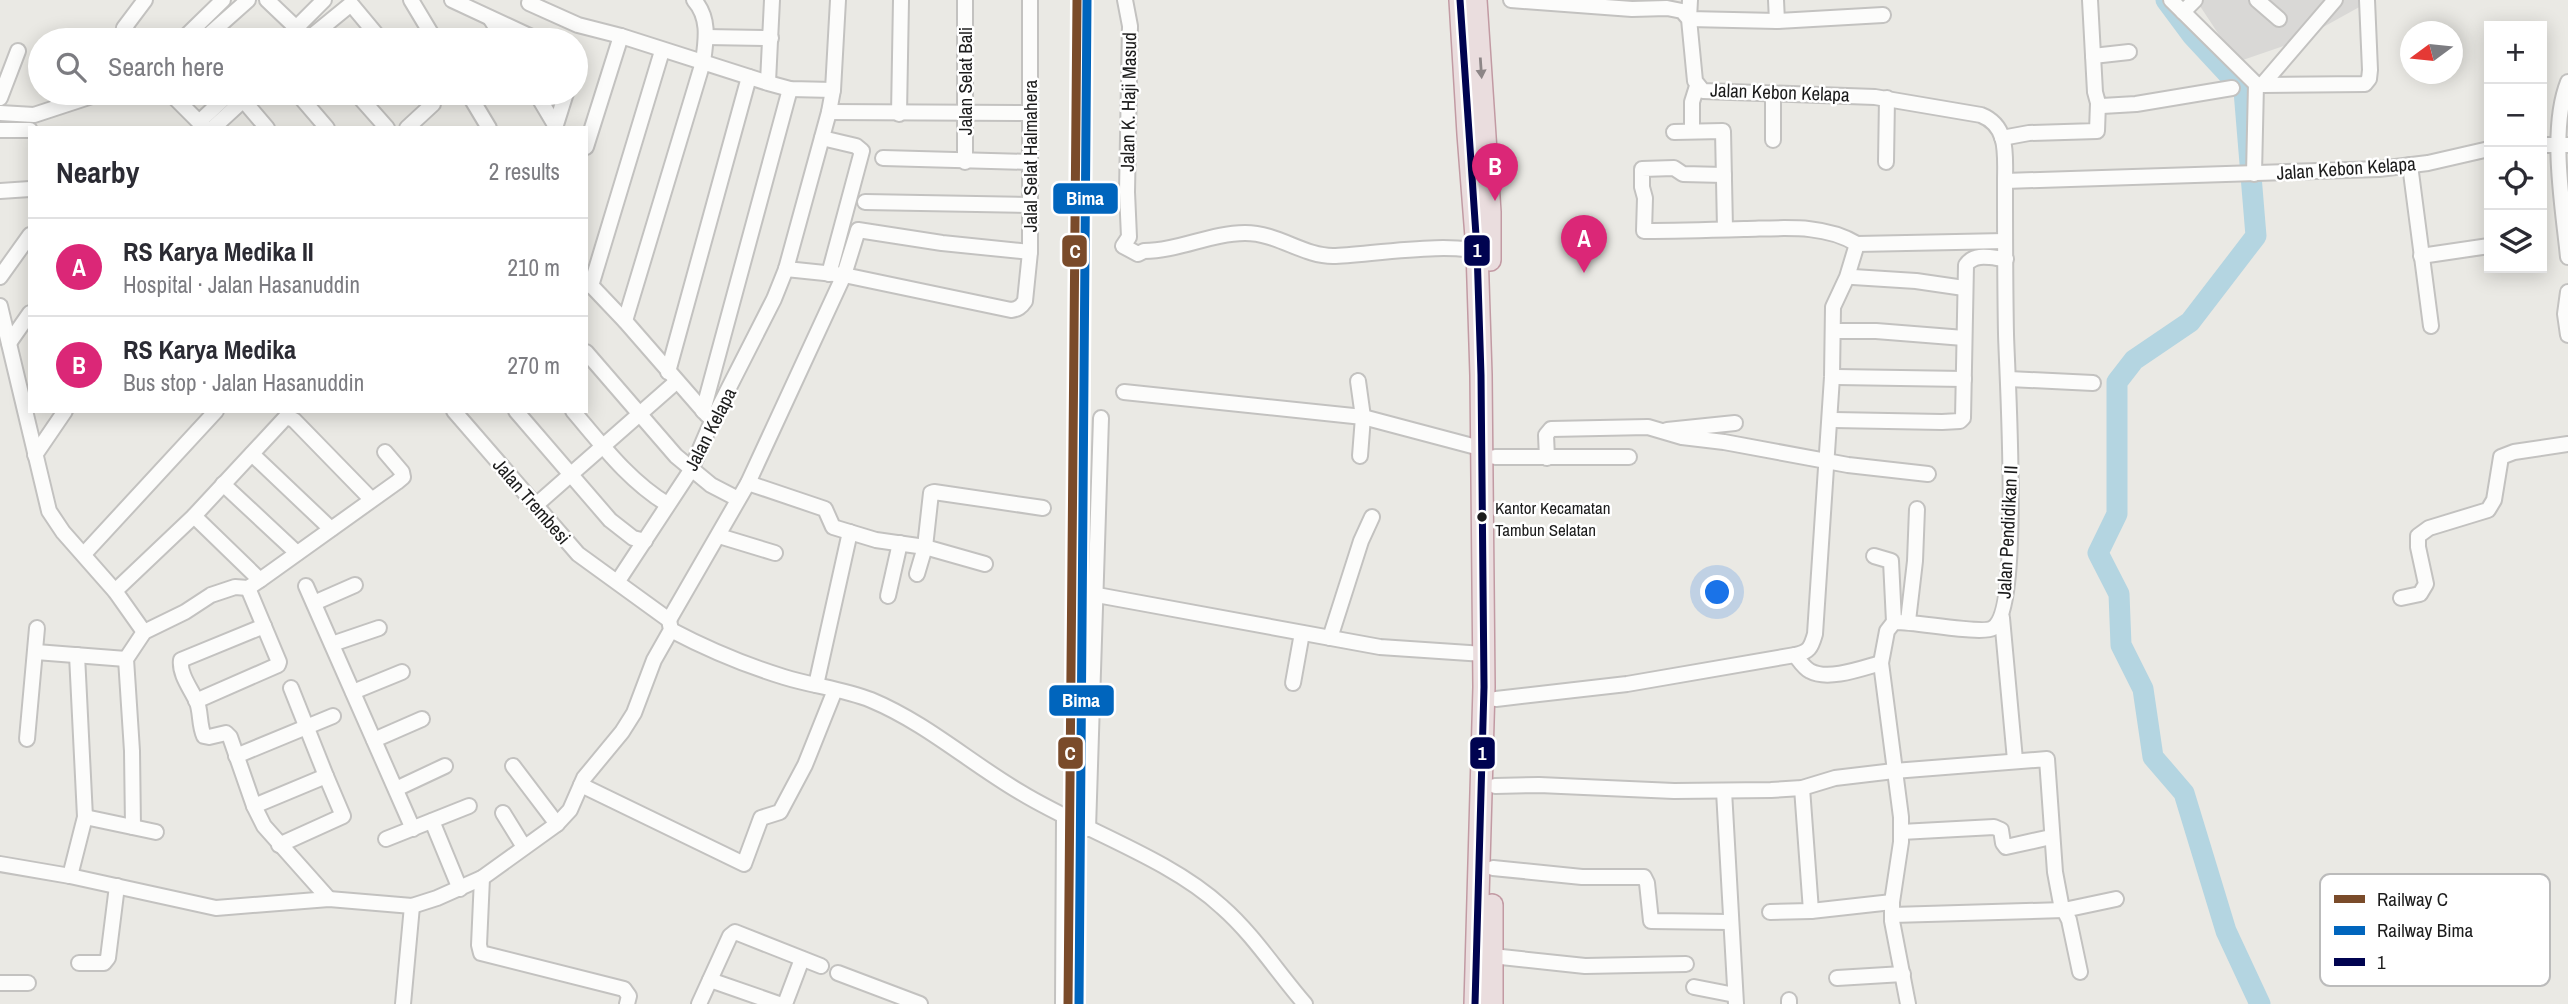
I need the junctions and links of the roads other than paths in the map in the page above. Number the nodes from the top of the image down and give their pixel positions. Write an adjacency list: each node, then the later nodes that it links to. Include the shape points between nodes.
1 (145, 0): 35 (street)
2 (223, 0): 34 (street)
3 (248, 0): 38 (street)
4 (268, 0): 39 (street)
5 (324, 0): 40 (street)
6 (411, 0): 43 (street)
7 (452, 0): 30 (street)
8 (694, 0): 47 (street, via 704,17)
9 (772, 0): 48 (street)
10 (838, 0): 61 (street, Jalan Kelapa)
11 (901, 0): 81 (street)
12 (965, 0): 79 (street, Jalan Selat Bali)
13 (1030, 0): 80 (street, Jalal Selat Halmahera)
14 (1125, 0): 120 (street, Jalan K. Haji Masud, via 1130,26 1129,237 1124,246 1138,254 1243,233 1283,240 1329,256 1445,248)
15 (1460, 0): 120 (highway, via 1468,134)
16 (1476, 0): 120 (highway, one-way to 120, via 1490,212)
17 (1511, 0): 26 (street)
18 (1689, 0): 31 (street, Jalan Kebon Kelapa)
19 (1776, 0): 33 (street)
20 (2090, 0): 52 (street)
21 (2171, 0): 28 (street)
22 (2195, 0): 28 (street)
23 (2257, 0): 32 (street)
24 (2335, 0): 57 (street)
25 (2367, 0): 57 (street, via 2370,70 2365,84)
26 (1570, 2): 31 (street, via 1667,8 1682,11)
27 (529, 3): 46 (street, via 578,25)
28 (2183, 12): 57 (street)
29 (1883, 15): 33 (street)
30 (489, 17): 44 (street); 45 (street)
31 (1689, 19): 33 (street); 58 (street, Jalan Kebon Kelapa)
32 (2279, 19)
33 (1777, 21)
34 (198, 24): 36 (street); 37 (street)
35 (124, 28)
36 (194, 28)
37 (200, 28)
38 (216, 28)
39 (295, 28)
40 (297, 28)
41 (322, 28): 42 (street, via 351,4)
42 (371, 28)
43 (428, 28)
44 (496, 28)
45 (512, 28)
46 (621, 36): 50 (street); 97 (street)
47 (706, 37): 48 (street); 53 (street)
48 (771, 38): 55 (street)
49 (18, 51): 64 (street)
50 (662, 51): 53 (street); 128 (street)
51 (2129, 52): 52 (street)
52 (2093, 56): 65 (street)
53 (703, 62): 54 (street); 133 (street)
54 (750, 76): 60 (street); 140 (street)
55 (768, 82)
56 (2568, 82): 99 (street, via 2560,111)
57 (2259, 85): 106 (street)
58 (1697, 86): 62 (street, Jalan Kebon Kelapa, via 1709,92); 93 (street)
59 (2232, 88): 65 (street, via 2120,106)
60 (790, 89): 61 (street); 155 (street)
61 (833, 90): 77 (street, Jalan Kelapa)
62 (1773, 93): 63 (street, Jalan Kebon Kelapa); 96 (street)
63 (1887, 98): 98 (street, Jalan Kebon Kelapa, via 1981,115 1995,123); 104 (street)
64 (0, 99)
65 (2098, 103): 98 (street, via 2097,131 2029,133)
66 (64, 105): 78 (street, via 34,115)
67 (182, 105): 82 (street)
68 (228, 105): 82 (street)
69 (233, 105): 83 (street)
70 (249, 105): 84 (street)
71 (307, 105): 85 (street)
72 (367, 105): 86 (street)
73 (432, 105): 87 (street)
74 (475, 105): 88 (street)
75 (543, 105): 89 (street)
76 (562, 105): 90 (street)
77 (829, 112): 81 (street); 95 (street, Jalan Kelapa)
78 (0, 113)
79 (965, 113): 80 (street); 81 (street); 102 (street, Jalan Selat Bali)
80 (1030, 113): 103 (street, Jalal Selat Halmahera)
81 (899, 114)
82 (202, 125)
83 (215, 126)
84 (265, 126)
85 (325, 126)
86 (385, 126)
87 (409, 126)
88 (488, 126)
89 (554, 126)
90 (555, 126)
91 (0, 130): 92 (street)
92 (28, 130)
93 (1692, 131): 94 (street); 107 (street, via 1723,131)
94 (1674, 132)
95 (822, 138): 124 (street, Jalan Kelapa); 125 (street, via 862,151)
96 (1773, 140)
97 (588, 141)
98 (2004, 145): 108 (street, Jalan Kebon Kelapa, via 2013,165); 109 (street)
99 (2563, 145): 122 (street)
100 (2484, 150): 105 (street, Jalan Kebon Kelapa)
101 (883, 158): 102 (street)
102 (965, 162): 103 (street)
103 (1030, 162): 113 (street, Jalal Selat Halmahera)
104 (1886, 162)
105 (2410, 165): 106 (street, Jalan Kebon Kelapa); 121 (street)
106 (2254, 174): 108 (street, Jalan Kebon Kelapa)
107 (1724, 175): 114 (street); 114 (street, via 1642,169 1644,231)
108 (2034, 180): 109 (street, Jalan Kebon Kelapa)
109 (2005, 181): 116 (street, Jalan Pendidikan II)
110 (28, 190): 111 (street)
111 (0, 191)
112 (864, 202): 113 (street)
113 (1030, 205): 119 (street, Jalal Selat Halmahera)
114 (1725, 229): 117 (street, via 1805,228 1844,236)
115 (28, 238): 126 (street)
116 (2005, 241): 117 (street); 123 (street, Jalan Pendidikan II)
117 (1857, 244): 170 (street, via 1833,307)
118 (2484, 247): 121 (street)
119 (1030, 252): 125 (street, via 858,230); 125 (street, Jalal Selat Halmahera, via 1025,301 1017,309)
120 (1483, 254): 164 (highway)
121 (2421, 256): 134 (street)
122 (2568, 257)
123 (2006, 259): 129 (street, via 1972,258 1966,265); 143 (street, Jalan Pendidikan II)
124 (786, 269): 125 (street); 155 (street, Jalan Kelapa, via 752,346)
125 (836, 274): 174 (street)
126 (0, 277)
127 (1853, 277): 129 (street)
128 (589, 287): 133 (street)
129 (1964, 288): 137 (street)
130 (2568, 292): 136 (street)
131 (0, 306): 138 (street)
132 (28, 316): 138 (street)
133 (625, 321): 140 (street)
134 (2431, 326)
135 (1839, 331): 137 (street)
136 (2568, 335)
137 (1964, 338): 142 (street)
138 (9, 343): 148 (street)
139 (588, 354): 154 (street)
140 (672, 377): 154 (street); 155 (street)
141 (1837, 377): 142 (street)
142 (1964, 379): 158 (street, via 1960,421)
143 (2009, 379): 145 (street); 207 (street, Jalan Pendidikan II, via 2011,512)
144 (1359, 381): 156 (street)
145 (2093, 383)
146 (28, 390): 148 (street)
147 (1124, 392): 156 (street)
148 (21, 400): 166 (street)
149 (64, 413): 166 (street)
150 (214, 413): 191 (street)
151 (456, 413): 179 (street, Jalan Trembesi)
152 (518, 413): 172 (street)
153 (575, 413): 162 (street)
154 (641, 413): 162 (street); 171 (street)
155 (708, 416): 171 (street, Jalan Kelapa)
156 (1363, 417): 164 (street); 167 (street)
157 (1101, 418): 203 (street)
158 (1834, 420)
159 (1735, 423): 160 (street)
160 (1664, 431): 169 (street, via 1617,426 1550,429); 170 (street)
161 (2568, 444): 205 (street, via 2501,457 2494,500 2487,510 2418,536 2426,584 2420,594)
162 (603, 446): 172 (street); 178 (street, via 648,492)
163 (385, 452): 176 (street, via 402,477)
164 (1488, 453): 169 (street); 218 (highway); 229 (highway)
165 (252, 454): 175 (street); 176 (street, via 289,416); 184 (street)
166 (35, 455): 191 (street, via 49,511)
167 (1360, 456)
168 (1629, 457): 169 (street)
169 (1546, 458)
170 (1826, 461): 173 (street); 220 (street, via 1815,634 1811,648)
171 (691, 470): 177 (street); 178 (street, Jalan Kelapa)
172 (571, 474): 179 (street); 187 (street, via 621,530)
173 (1928, 474)
174 (747, 483): 177 (street); 185 (street, via 825,509 834,527)
175 (223, 484): 182 (street); 190 (street)
176 (371, 499): 184 (street)
177 (738, 499): 186 (street)
178 (667, 504): 187 (street, Jalan Kelapa)
179 (536, 505): 198 (street, Jalan Trembesi, via 578,554)
180 (1042, 508): 189 (street, via 934,492)
181 (1917, 509): 195 (street)
182 (194, 516): 199 (street); 202 (street)
183 (1372, 517): 215 (street)
184 (331, 529): 190 (street)
185 (850, 532): 188 (street); 225 (street)
186 (719, 536): 192 (street); 209 (street)
187 (645, 541): 198 (street, Jalan Kelapa)
188 (900, 543): 189 (street); 204 (street)
189 (925, 547): 196 (street); 197 (street)
190 (297, 553): 199 (street)
191 (84, 554): 202 (street)
192 (775, 554)
193 (1874, 556): 194 (street)
194 (1891, 561): 195 (street); 208 (street)
195 (1915, 561): 208 (street)
196 (985, 564)
197 (917, 574)
198 (618, 581): 209 (street, Jalan Trembesi)
199 (254, 584): 210 (street); 213 (street, via 211,595)
200 (355, 585): 206 (street)
201 (306, 586): 206 (street)
202 (115, 591): 213 (street)
203 (1097, 595): 214 (street); 256 (street)
204 (888, 596)
205 (2402, 598)
206 (314, 603): 216 (street)
207 (2002, 618): 208 (street, Jalan Pendidikan II, via 1993,628 1980,631); 237 (street)
208 (1901, 622): 222 (street, via 1887,631)
209 (670, 625): 225 (street, Jalan Trembesi, via 711,650); 242 (street, via 634,713)
210 (264, 626): 230 (street, via 278,665); 230 (street, via 181,660)
211 (37, 628): 217 (street)
212 (379, 628): 216 (street)
213 (144, 632): 221 (street)
214 (1301, 633): 215 (street); 224 (street)
215 (1329, 638): 218 (street, via 1380,647)
216 (332, 643): 228 (street)
217 (36, 652): 219 (street); 234 (street)
218 (1484, 654): 299 (highway)
219 (77, 655): 221 (street); 250 (street)
220 (1795, 655): 222 (street, via 1808,671 1821,675); 229 (street)
221 (126, 659): 254 (street)
222 (1881, 663): 240 (street)
223 (402, 672): 228 (street)
224 (1293, 683)
225 (816, 685): 227 (street, Jalan Trembesi)
226 (292, 688): 233 (street)
227 (835, 690): 242 (street, via 805,765 780,812 761,818 744,864); 251 (street, Jalan Trembesi, via 897,712)
228 (353, 692): 235 (street)
229 (1496, 699): 243 (highway)
230 (196, 701): 236 (street, via 204,736 226,733)
231 (333, 716): 233 (street)
232 (422, 719): 235 (street)
233 (307, 727): 236 (street); 241 (street)
234 (27, 739)
235 (374, 740): 245 (street)
236 (236, 756): 247 (street)
237 (2015, 760): 240 (street); 259 (street, via 2046,758)
238 (445, 766): 245 (street)
239 (513, 766): 253 (street)
240 (1894, 771): 244 (street, via 1822,780); 258 (street)
241 (326, 776): 247 (street); 261 (street, via 343,816)
242 (581, 785): 253 (street, via 570,810)
243 (1495, 786): 246 (street); 264 (highway)
244 (1802, 788): 246 (street); 273 (street)
245 (396, 789): 255 (street)
246 (1724, 791): 276 (street)
247 (254, 806): 261 (street)
248 (469, 806): 252 (street)
249 (503, 813): 262 (street)
250 (85, 817): 254 (street); 265 (street)
251 (1064, 817): 256 (street, Jalan Trembesi); 297 (street)
252 (432, 821): 255 (street); 268 (street)
253 (557, 824): 262 (street)
254 (133, 827): 257 (street)
255 (413, 828): 260 (street)
256 (1088, 829): 298 (street, Jalan Trembesi, via 1153,861 1221,906)
257 (156, 832)
258 (1900, 832): 259 (street, via 1994,827 2001,830 2006,846); 272 (street)
259 (2051, 837): 274 (street)
260 (386, 839)
261 (279, 845): 269 (street)
262 (524, 847): 266 (street)
263 (0, 864): 265 (street)
264 (1493, 868): 276 (street, via 1582,877 1644,877 1651,921); 277 (highway)
265 (70, 876): 267 (street)
266 (482, 878): 268 (street); 292 (street, via 481,953 624,989 629,996)
267 (117, 886): 269 (street, via 216,908); 279 (street, via 108,958 104,963)
268 (460, 889): 271 (street)
269 (329, 899): 271 (street)
270 (2116, 899): 274 (street)
271 (412, 906): 291 (street)
272 (1892, 909): 273 (street); 274 (street); 284 (street)
273 (1811, 911): 275 (street)
274 (2064, 911): 282 (street)
275 (1770, 912)
276 (1730, 922): 290 (street)
277 (1492, 956): 280 (street, via 1585,966); 300 (highway)
278 (802, 959): 281 (street); 286 (street, via 735,932); 295 (street)
279 (79, 963)
280 (1686, 964)
281 (821, 966)
282 (2081, 972)
283 (838, 973): 296 (street)
284 (1903, 974): 285 (street); 301 (street)
285 (1837, 978)
286 (709, 980): 293 (street); 294 (street)
287 (0, 983): 288 (street)
288 (28, 983)
289 (1693, 987): 290 (street)
290 (1736, 999)
291 (403, 1004)
292 (627, 1004)
293 (699, 1004)
294 (778, 1004)
295 (785, 1004)
296 (920, 1004)
297 (1063, 1004)
298 (1305, 1004)
299 (1475, 1004)
300 (1492, 1004)
301 (1908, 1004)

